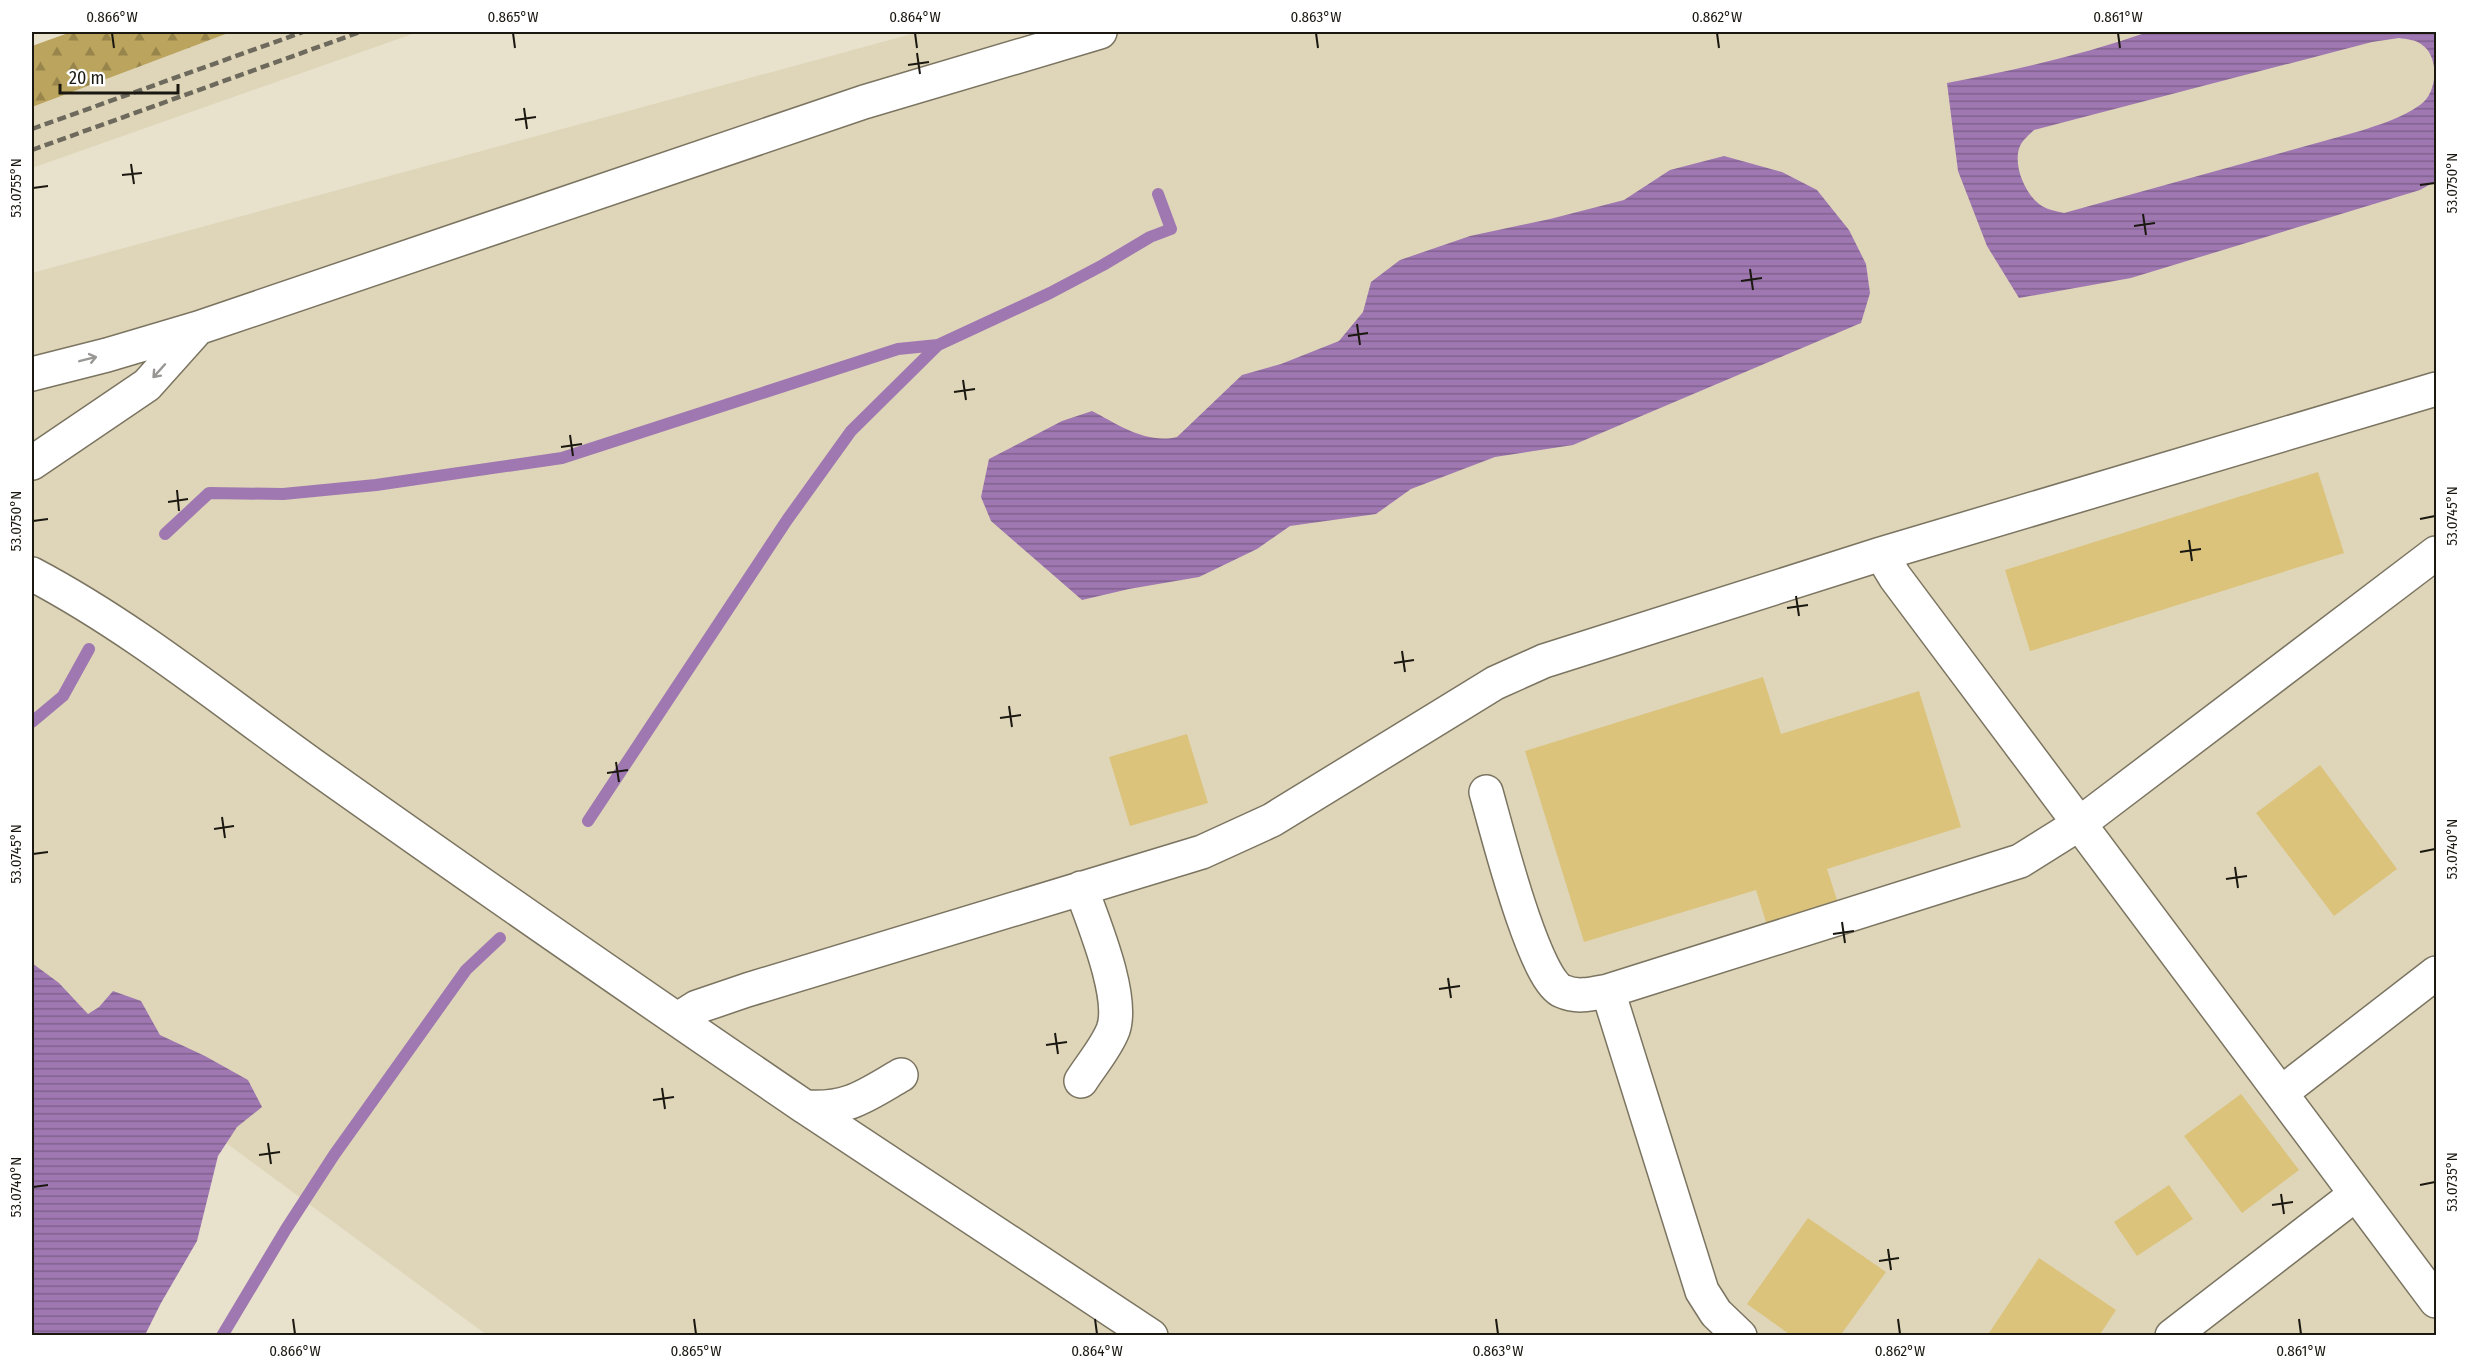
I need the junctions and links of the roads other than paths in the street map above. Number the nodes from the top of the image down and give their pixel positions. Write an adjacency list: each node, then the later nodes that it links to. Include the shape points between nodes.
1 (1100, 32): 2 (lane, via 864,102)
2 (198, 328): 3 (lane, one-way to 2); 5 (lane, one-way to 5, via 147,385)
3 (32, 374)
4 (2436, 389): 7 (lane)
5 (32, 463)
6 (2436, 553): 10 (lane)
7 (1881, 554): 10 (lane); 11 (lane, via 1517,671 1252,831 1202,852)
8 (32, 574): 14 (lane, via 133,633 326,775)
9 (1486, 792): 13 (lane, via 1528,931 1547,977 1561,991 1580,996)
10 (2079, 824): 13 (lane, via 2020,861); 17 (lane)
11 (1081, 888): 14 (lane, via 747,990 697,1007); 16 (lane, via 1117,1007 1112,1033)
12 (2436, 973): 17 (lane)
13 (1608, 991): 22 (lane, via 1702,1291 1716,1313)
14 (678, 1018): 18 (lane)
15 (901, 1075): 18 (lane, via 842,1106)
16 (1081, 1081)
17 (2281, 1093): 19 (lane)
18 (805, 1107): 21 (lane)
19 (2356, 1194): 20 (lane); 23 (lane)
20 (2436, 1301)
21 (1151, 1335)
22 (1740, 1335)
23 (2172, 1335)

